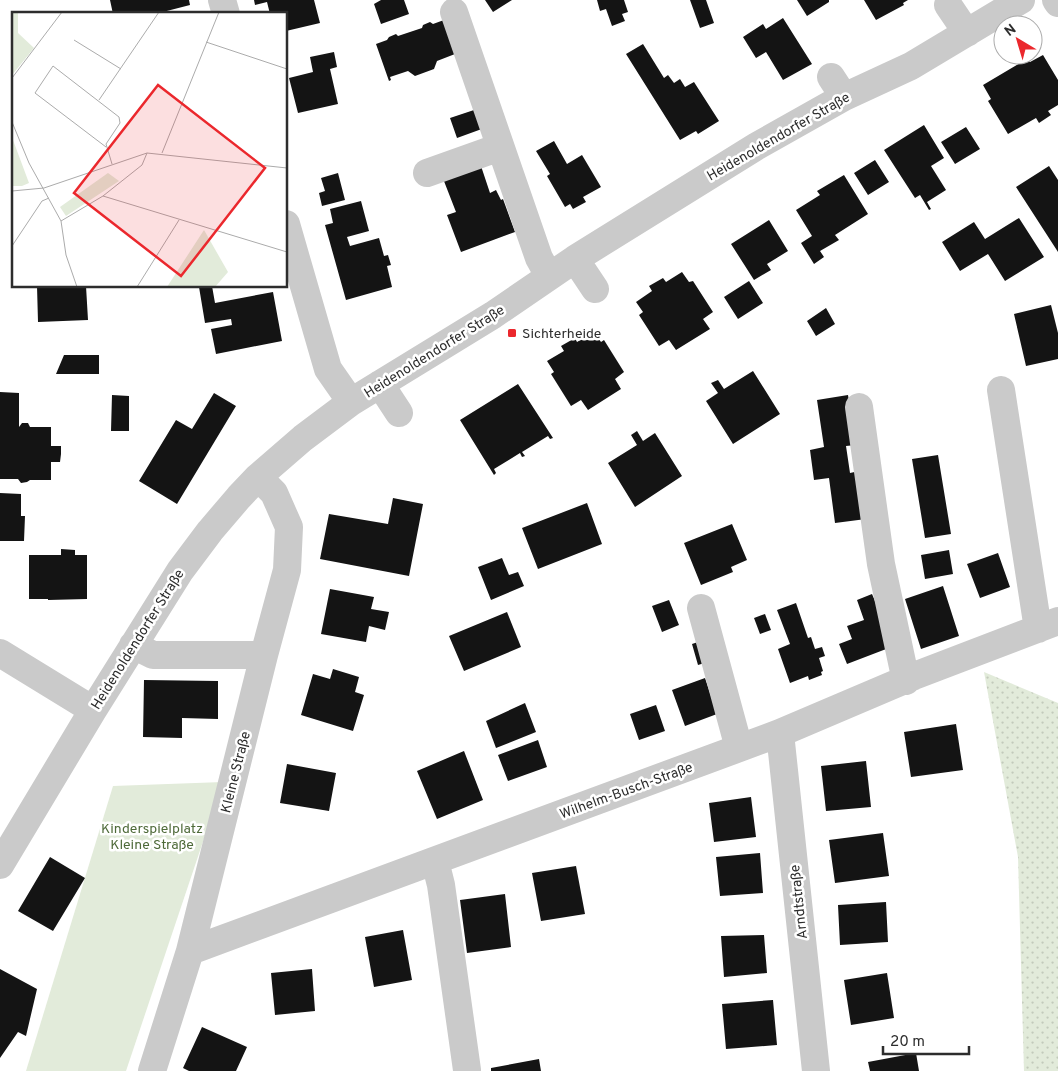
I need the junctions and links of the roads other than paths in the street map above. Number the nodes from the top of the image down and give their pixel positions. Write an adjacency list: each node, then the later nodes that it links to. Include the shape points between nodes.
1 (1021, 0): 4 (street, Heidenoldendorfer Straße)
2 (948, 5): 4 (street)
3 (454, 12): 5 (street)
4 (967, 33): 8 (street, Heidenoldendorfer Straße, via 911,66 837,87 752,138)
5 (500, 147): 6 (street); 9 (street, via 539,258)
6 (427, 173)
7 (288, 231): 13 (street, via 328,369)
8 (575, 259): 9 (street, Heidenoldendorfer Straße); 10 (street)
9 (550, 276): 11 (street, Heidenoldendorfer Straße)
10 (595, 288)
11 (380, 384): 13 (street, Heidenoldendorfer Straße); 15 (street)
12 (1001, 390): 19 (street)
13 (351, 402): 16 (street, Heidenoldendorfer Straße)
14 (860, 407): 23 (street, via 881,564)
15 (399, 413)
16 (258, 477): 20 (street, Heidenoldendorfer Straße, via 180,571); 22 (street, Kleine Straße, via 274,493 288,527 287,570)
17 (887, 496): 23 (street)
18 (700, 608): 26 (street)
19 (1048, 625): 23 (street, Wilhelm-Busch-Straße)
20 (133, 644): 22 (street, via 153,655); 24 (street, Heidenoldendorfer Straße)
21 (0, 653): 24 (street)
22 (264, 655): 29 (street, Kleine Straße)
23 (910, 679): 25 (street, Wilhelm-Busch-Straße)
24 (93, 710): 28 (street, Heidenoldendorfer Straße)
25 (780, 733): 26 (street, Wilhelm-Busch-Straße); 32 (street, Arndtstraße)
26 (739, 748): 27 (street, Wilhelm-Busch-Straße)
27 (435, 861): 29 (street, Wilhelm-Busch-Straße); 30 (street)
28 (0, 865)
29 (190, 952): 31 (street, Kleine Straße)
30 (467, 1070)
31 (152, 1071)
32 (816, 1071)

